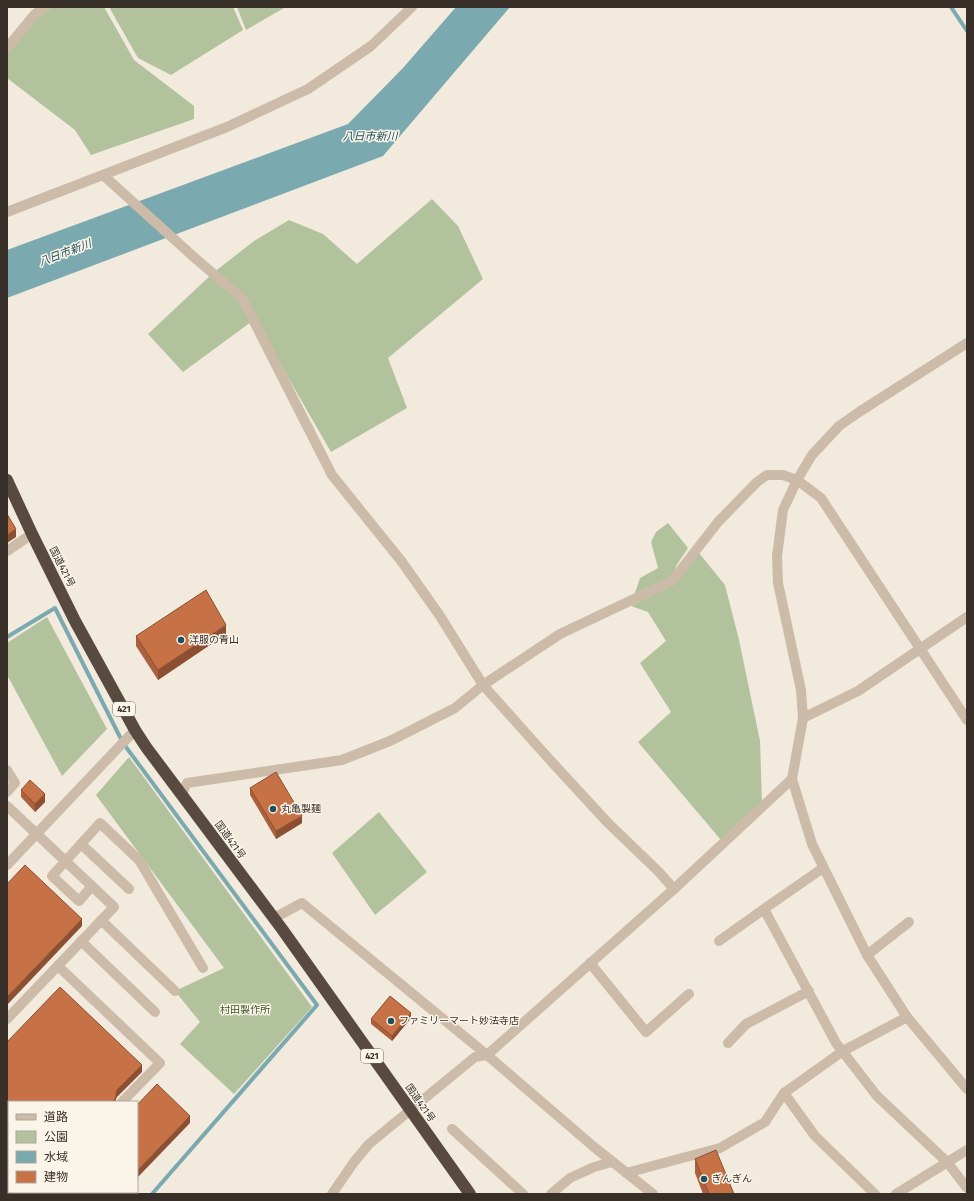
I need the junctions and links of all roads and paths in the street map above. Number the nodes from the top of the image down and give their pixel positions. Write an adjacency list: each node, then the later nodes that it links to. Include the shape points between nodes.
1 (46, 7): 3 (street)
2 (412, 7): 5 (street, via 371,46 308,89 227,127)
3 (33, 11): 4 (street)
4 (7, 48)
5 (103, 175): 6 (street); 14 (street, via 242,298 332,475 402,562 440,616)
6 (7, 212)
7 (967, 343): 9 (street, via 839,426 812,455)
8 (7, 480): 10 (highway, 国道421号 / 421)
9 (797, 480): 13 (street, via 821,498); 14 (street, via 783,475 767,475 718,522 672,581 560,634); 15 (street, via 783,510 777,556 778,582 801,690)
10 (32, 534): 11 (street); 17 (highway, 国道421号 / 421, via 75,621)
11 (7, 551)
12 (967, 617): 13 (street)
13 (920, 648): 15 (street, via 858,691); 16 (street)
14 (483, 685): 21 (street, via 455,708 390,741 342,760 187,783); 30 (street, via 560,772)
15 (803, 718): 19 (street)
16 (967, 720)
17 (135, 730): 21 (highway, 国道421号 / 421); 23 (street)
18 (7, 770): 20 (street, via 15,783)
19 (792, 779): 27 (street, via 812,844); 30 (street)
20 (7, 792)
21 (182, 794): 32 (highway, 国道421号 / 421)
22 (9, 811): 23 (street)
23 (36, 834): 25 (street); 26 (street)
24 (82, 844): 25 (street); 29 (street); 40 (street, via 100,824 139,860)
25 (66, 861): 28 (street); 28 (street, via 52,876 79,900)
26 (7, 865)
27 (823, 868): 31 (street); 37 (street)
28 (92, 886): 33 (street, via 114,907)
29 (129, 889)
30 (674, 889): 38 (street)
31 (764, 910): 36 (street); 42 (street)
32 (274, 918): 49 (street, via 302,903); 53 (highway, 国道421号 / 421)
33 (101, 920): 35 (street); 41 (street)
34 (910, 922): 37 (street)
35 (81, 941): 39 (street); 44 (street)
36 (719, 941)
37 (867, 955): 45 (street)
38 (590, 963): 43 (street, via 646,1032); 49 (street)
39 (58, 966): 46 (street); 52 (street, via 160,1063)
40 (203, 968)
41 (176, 991)
42 (809, 991): 47 (street, via 746,1024); 48 (street)
43 (689, 994)
44 (155, 1012)
45 (907, 1017): 48 (street); 50 (street)
46 (7, 1019)
47 (728, 1043)
48 (842, 1051): 51 (street); 57 (street, via 878,1096)
49 (487, 1055): 53 (street, via 475,1057); 56 (street)
50 (967, 1089)
51 (784, 1093): 58 (street, via 764,1122 720,1148); 65 (street, via 815,1136)
52 (123, 1101)
53 (410, 1110): 60 (street, via 370,1144); 61 (highway, 国道421号 / 421)
54 (452, 1130): 62 (street)
55 (967, 1150): 57 (street)
56 (612, 1162): 58 (street); 63 (street, via 570,1178)
57 (947, 1162): 59 (street); 66 (street)
58 (626, 1173): 64 (street)
59 (967, 1188)
60 (332, 1194)
61 (470, 1194)
62 (523, 1194)
63 (551, 1194)
64 (653, 1194)
65 (876, 1194)
66 (896, 1194)

